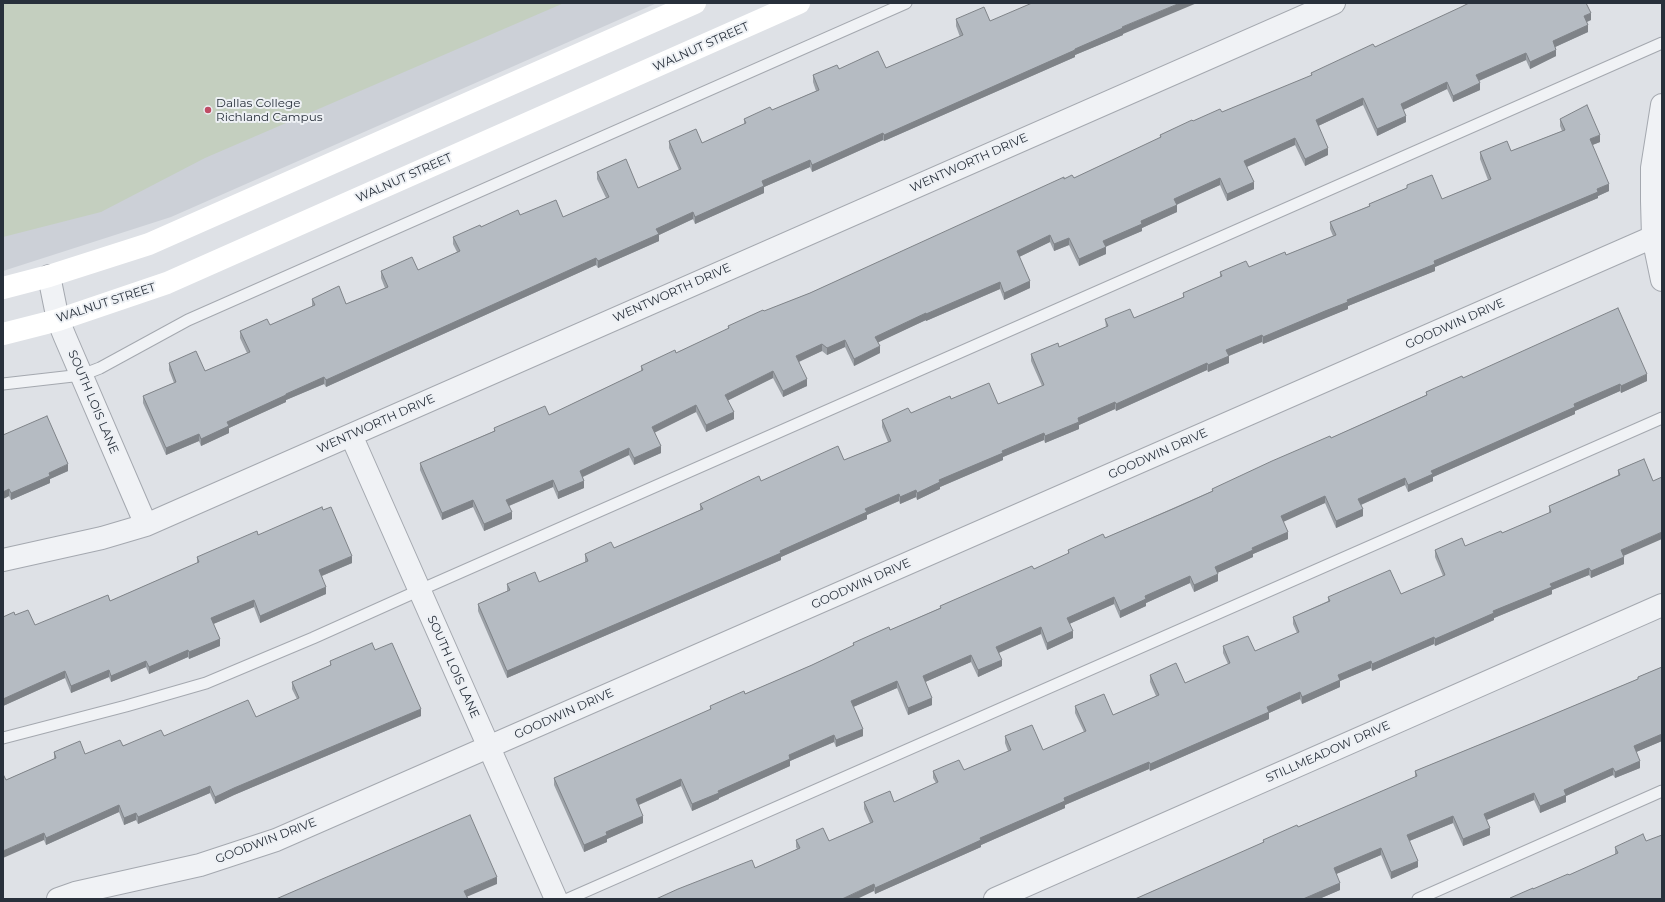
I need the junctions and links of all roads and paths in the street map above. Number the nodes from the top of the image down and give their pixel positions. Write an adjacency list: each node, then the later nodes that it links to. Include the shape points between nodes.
1 (695, 3): 9 (main road, via 149,244)
2 (799, 3): 12 (main road, WALNUT STREET, via 168,283)
3 (906, 3): 14 (lane, via 188,320 100,368)
4 (1334, 3): 17 (street, WENTWORTH DRIVE)
5 (1662, 43): 20 (lane)
6 (1662, 105): 7 (street, via 1652,168)
7 (1657, 200): 8 (street)
8 (1653, 237): 10 (street); 23 (street, GOODWIN DRIVE)
9 (49, 276): 11 (main road); 12 (street, SOUTH LOIS LANE)
10 (1662, 280)
11 (3, 288)
12 (58, 320): 13 (main road, WALNUT STREET); 14 (street, SOUTH LOIS LANE)
13 (3, 334)
14 (82, 375): 15 (lane); 18 (street, SOUTH LOIS LANE)
15 (3, 384)
16 (1662, 418): 27 (lane)
17 (351, 435): 18 (street, WENTWORTH DRIVE); 20 (street, SOUTH LOIS LANE)
18 (146, 525): 19 (street, WENTWORTH DRIVE, via 102,538)
19 (3, 560)
20 (420, 590): 22 (lane, via 206,683); 23 (street, SOUTH LOIS LANE)
21 (1662, 605): 28 (street, STILLMEADOW DRIVE)
22 (3, 738)
23 (489, 747): 25 (street, GOODWIN DRIVE, via 276,840 200,865); 26 (street, SOUTH LOIS LANE)
24 (1662, 791): 29 (lane)
25 (58, 899)
26 (556, 899)
27 (568, 899)
28 (995, 899)
29 (1418, 899)

